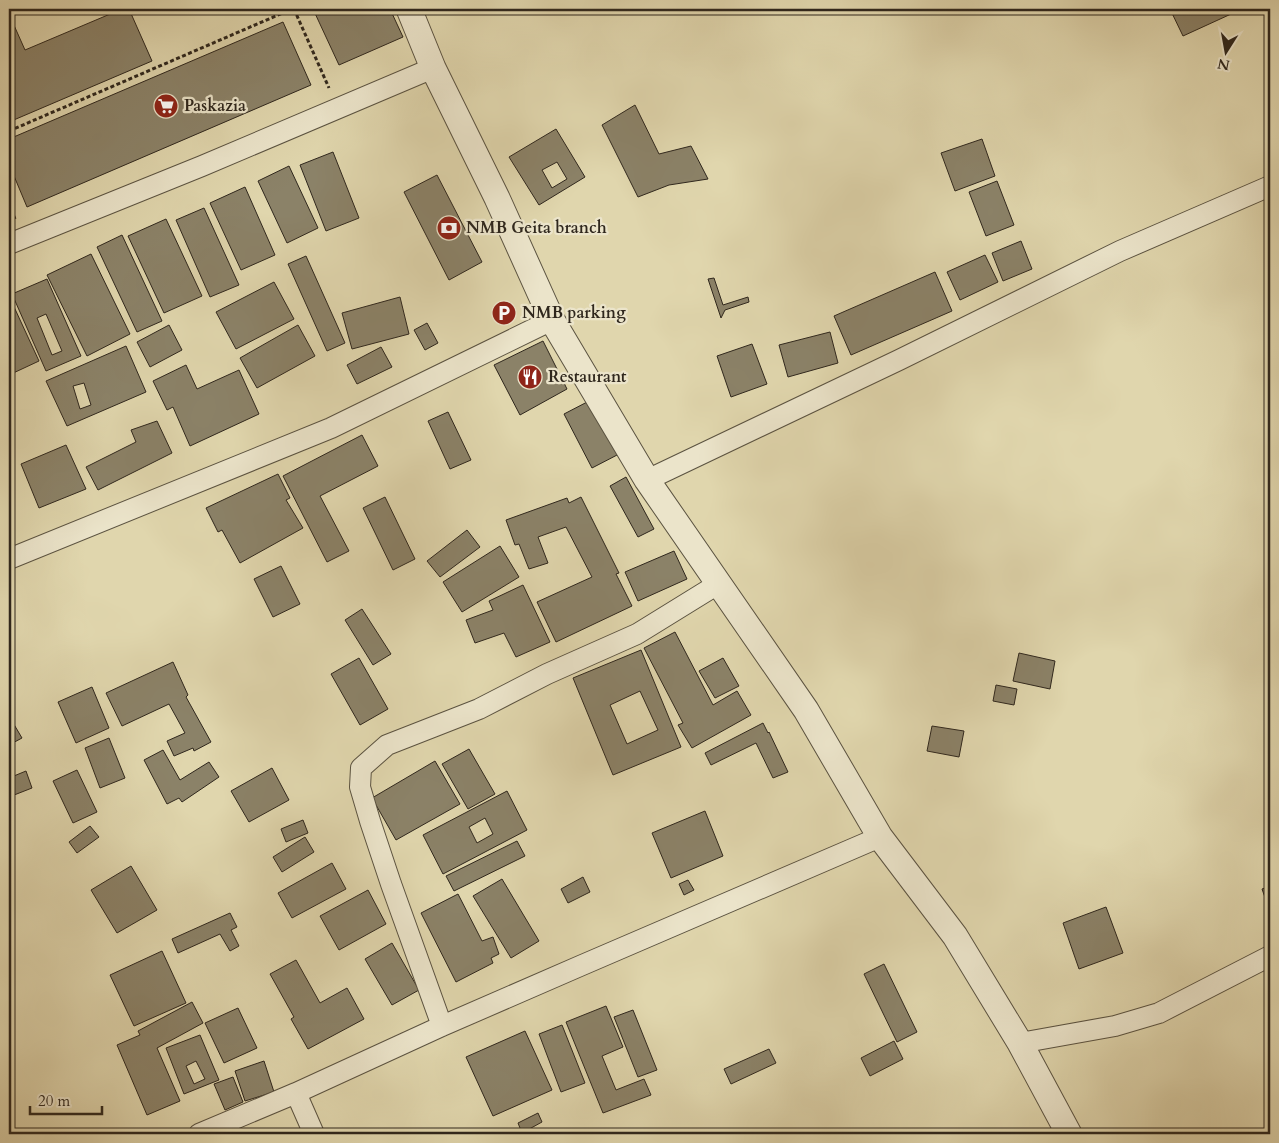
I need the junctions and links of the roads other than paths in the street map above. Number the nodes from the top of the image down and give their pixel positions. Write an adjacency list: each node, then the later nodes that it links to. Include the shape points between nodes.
1 (409, 9): 2 (street)
2 (434, 68): 4 (street); 5 (street)
3 (1270, 186): 6 (street, via 1120,251)
4 (9, 244)
5 (552, 320): 6 (street); 7 (street, via 331,428)
6 (647, 480): 8 (street)
7 (9, 559)
8 (718, 584): 9 (street, via 806,710); 11 (street, via 637,634 479,709 387,745 361,768 360,787 370,821)
9 (880, 837): 11 (street); 12 (street, via 955,936)
10 (1270, 956): 12 (street, via 1159,1013 1115,1026)
11 (442, 1026): 13 (street)
12 (1020, 1043): 16 (street)
13 (296, 1093): 14 (street); 15 (street)
14 (199, 1134)
15 (314, 1134)
16 (1069, 1134)

